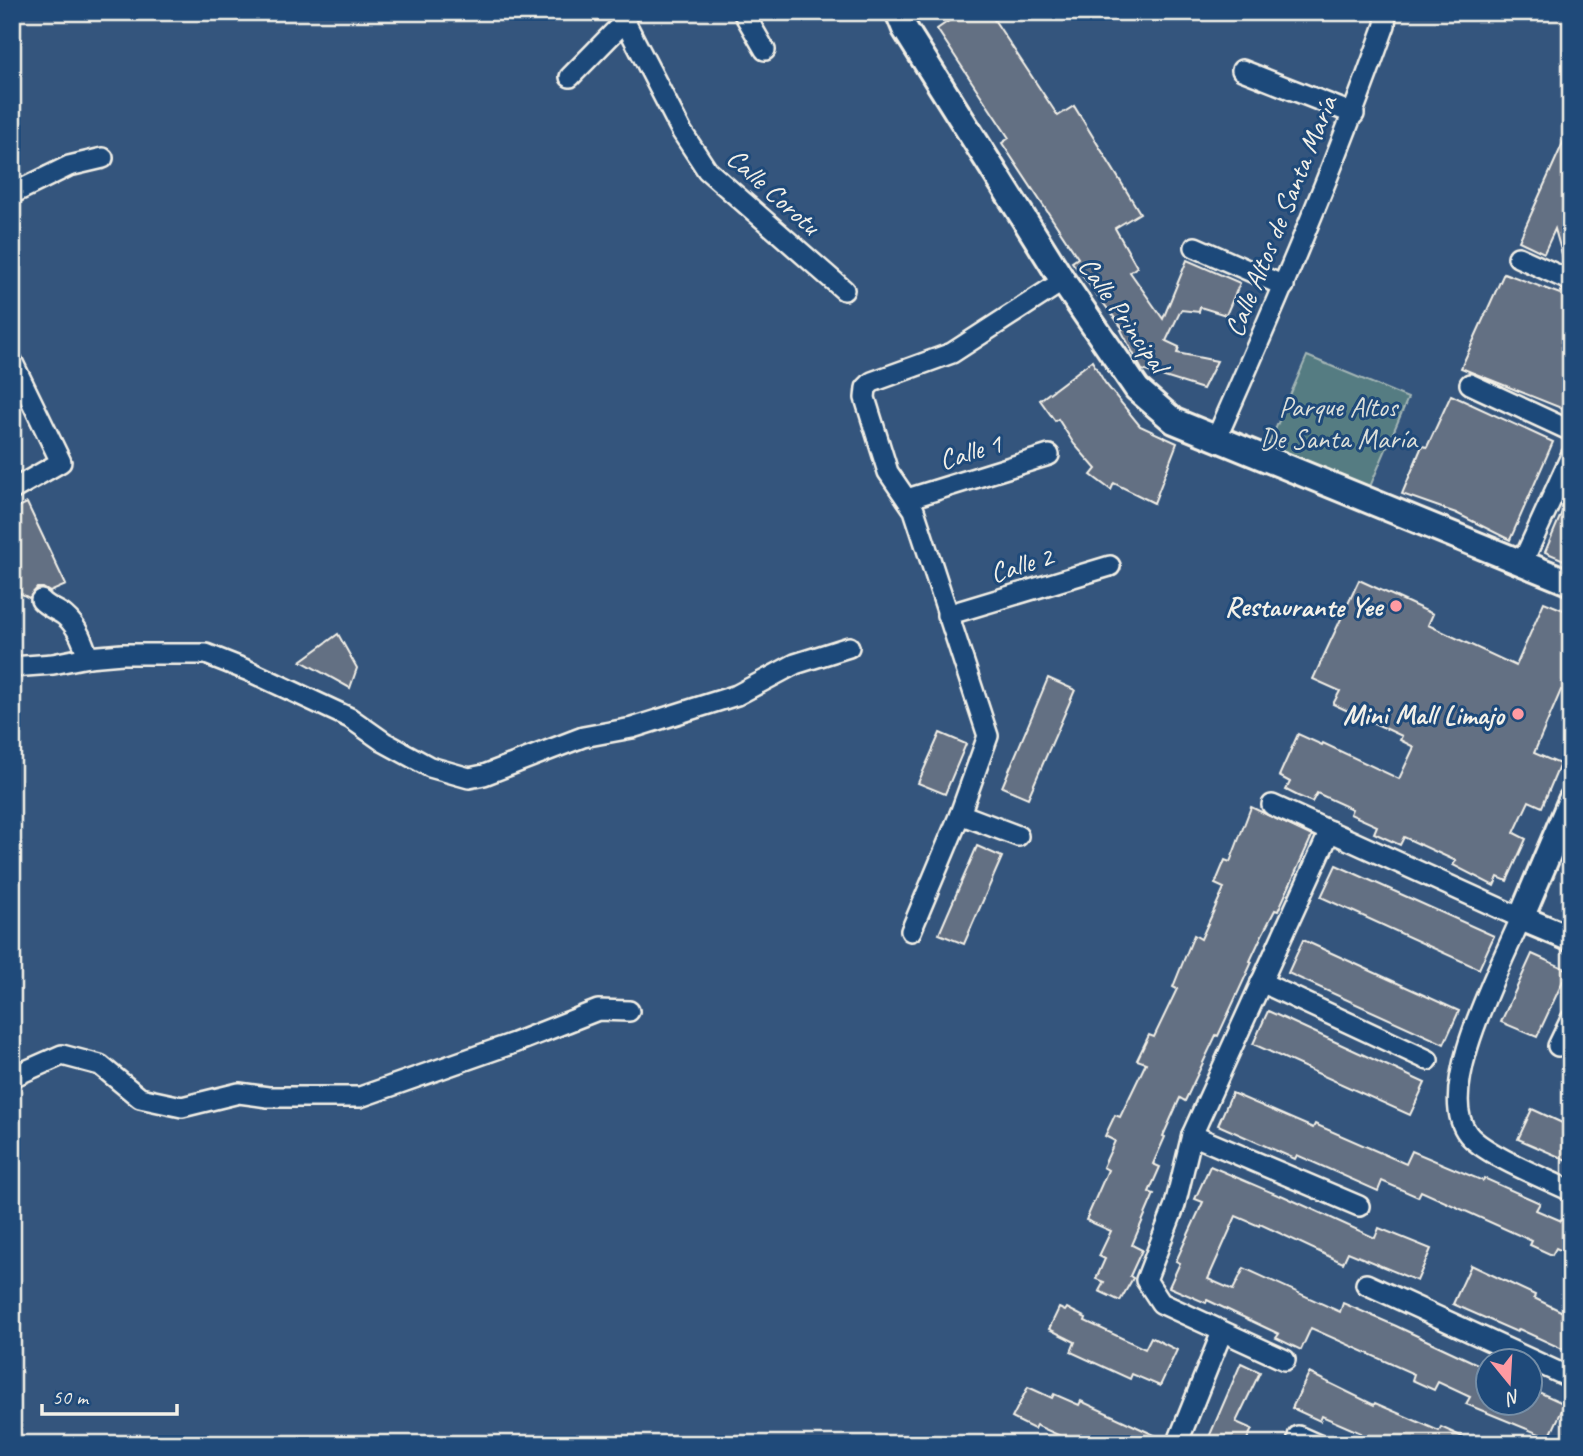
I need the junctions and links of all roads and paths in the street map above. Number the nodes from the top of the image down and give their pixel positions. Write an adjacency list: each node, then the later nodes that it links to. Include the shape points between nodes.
1 (743, 12): 5 (street)
2 (898, 12): 14 (street, Calle Principal)
3 (1386, 12): 8 (street, Calle Altos de Santa María)
4 (622, 17): 7 (street); 16 (street, Calle Corotu, via 707,170)
5 (765, 50)
6 (1242, 70): 8 (street)
7 (570, 77)
8 (1354, 114): 15 (street, Calle Altos de Santa María)
9 (103, 158): 10 (street, via 69,166)
10 (12, 194)
11 (1195, 247): 15 (street)
12 (1518, 257): 13 (street)
13 (1571, 281)
14 (1063, 282): 20 (street, Calle Principal, via 1136,389 1174,421); 24 (street, via 952,353 866,388 865,398 888,472)
15 (1284, 286): 20 (street, Calle Altos de Santa María)
16 (844, 290)
17 (12, 361): 23 (street, via 61,462)
18 (1469, 384): 19 (street)
19 (1571, 431)
20 (1216, 439): 25 (street, Calle Principal)
21 (1049, 455): 24 (street, Calle 1)
22 (1571, 456): 25 (street)
23 (12, 490)
24 (907, 499): 29 (street)
25 (1523, 561): 27 (street, Calle Principal)
26 (1110, 566): 29 (street, Calle 2)
27 (1571, 583)
28 (41, 600): 31 (street, via 79,632)
29 (947, 615): 35 (street, via 988,736)
30 (849, 647): 31 (street, via 796,664 737,695 632,728 583,737 469,778 430,767 349,718 206,654)
31 (88, 657): 32 (street)
32 (12, 667)
33 (1571, 800): 38 (street)
34 (1272, 805): 36 (street)
35 (960, 814): 37 (street); 39 (street)
36 (1331, 831): 38 (street); 41 (street)
37 (1018, 836)
38 (1521, 918): 40 (street); 48 (street, via 1467,1044 1457,1109 1468,1134 1493,1153)
39 (911, 931)
40 (1571, 939)
41 (1261, 982): 45 (street); 47 (street)
42 (629, 1011): 46 (street, via 598,1010 360,1097 239,1093 183,1107 140,1098 100,1065 62,1055)
43 (1571, 1019): 44 (street)
44 (1558, 1046)
45 (1428, 1060)
46 (12, 1077)
47 (1192, 1135): 49 (street); 51 (street, via 1175,1205 1146,1280 1161,1303)
48 (1571, 1191)
49 (1359, 1206)
50 (1366, 1284): 53 (street)
51 (1223, 1332): 52 (street); 54 (street)
52 (1285, 1360)
53 (1571, 1378)
54 (1177, 1444)

